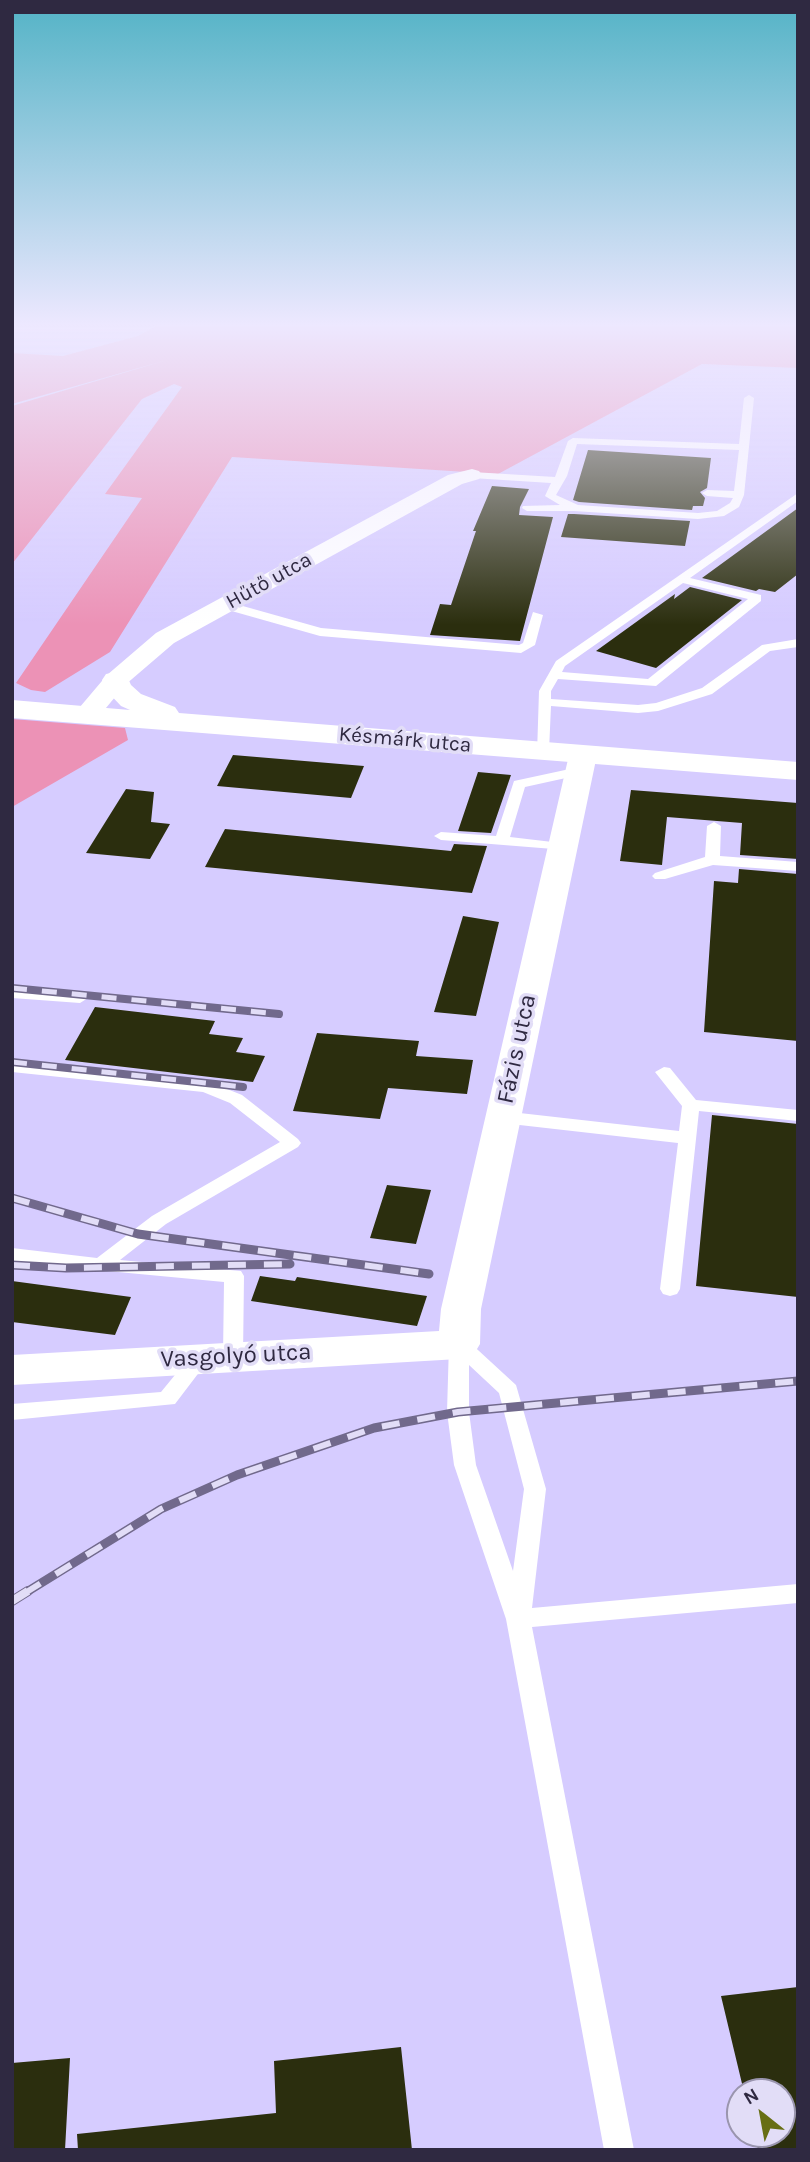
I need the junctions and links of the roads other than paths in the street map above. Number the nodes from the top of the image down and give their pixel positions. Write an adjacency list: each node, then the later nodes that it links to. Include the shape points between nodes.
1 (745, 423): 2 (lane)
2 (742, 447): 4 (lane, via 573,441); 6 (lane)
3 (477, 472): 4 (lane); 11 (street, Hűtő utca, via 455,479)
4 (557, 480): 9 (lane, via 550,496)
5 (707, 493): 6 (lane)
6 (739, 495): 9 (lane, via 729,510 698,516)
7 (798, 496): 10 (lane)
8 (527, 508): 9 (lane)
9 (576, 508)
10 (681, 579): 14 (lane, via 561,664); 14 (lane, via 757,598 651,683)
11 (225, 605): 12 (lane, via 320,632 521,649 529,645); 15 (street, Hűtő utca, via 165,638)
12 (537, 615)
13 (798, 643): 16 (lane, via 766,648 714,687 658,707)
14 (554, 675): 16 (lane)
15 (116, 680): 18 (street, Hűtő utca); 19 (street, via 124,694 143,707)
16 (542, 702): 20 (lane)
17 (12, 709): 18 (street, Késmárk utca)
18 (87, 714): 19 (street, Késmárk utca)
19 (197, 723): 20 (street, Késmárk utca)
20 (542, 751): 21 (street, Késmárk utca)
21 (581, 763): 22 (street, Késmárk utca); 25 (lane, via 519,784); 26 (street, Fázis utca)
22 (798, 771)
23 (714, 826): 27 (lane)
24 (441, 836): 25 (lane)
25 (502, 841): 26 (lane)
26 (561, 847): 36 (street, Fázis utca)
27 (712, 860): 28 (lane); 29 (lane)
28 (798, 867)
29 (660, 876)
30 (12, 993): 31 (lane)
31 (80, 998)
32 (12, 1067): 39 (lane, via 206,1087 236,1099 292,1143 159,1220)
33 (664, 1072): 34 (lane)
34 (691, 1105): 35 (lane); 37 (lane)
35 (798, 1116)
36 (502, 1117): 37 (lane); 41 (street, Fázis utca, via 461,1308)
37 (687, 1138): 40 (lane)
38 (12, 1255): 39 (lane)
39 (101, 1265): 42 (lane, via 234,1276)
40 (670, 1289)
41 (459, 1344): 42 (street, Vasgolyó utca); 46 (lane, via 457,1412 465,1465); 46 (lane, via 509,1390 535,1489)
42 (216, 1357): 43 (street, Vasgolyó utca); 44 (lane, via 167,1399)
43 (12, 1370)
44 (12, 1412)
45 (798, 1593): 46 (lane)
46 (518, 1619): 47 (lane)
47 (619, 2150)

